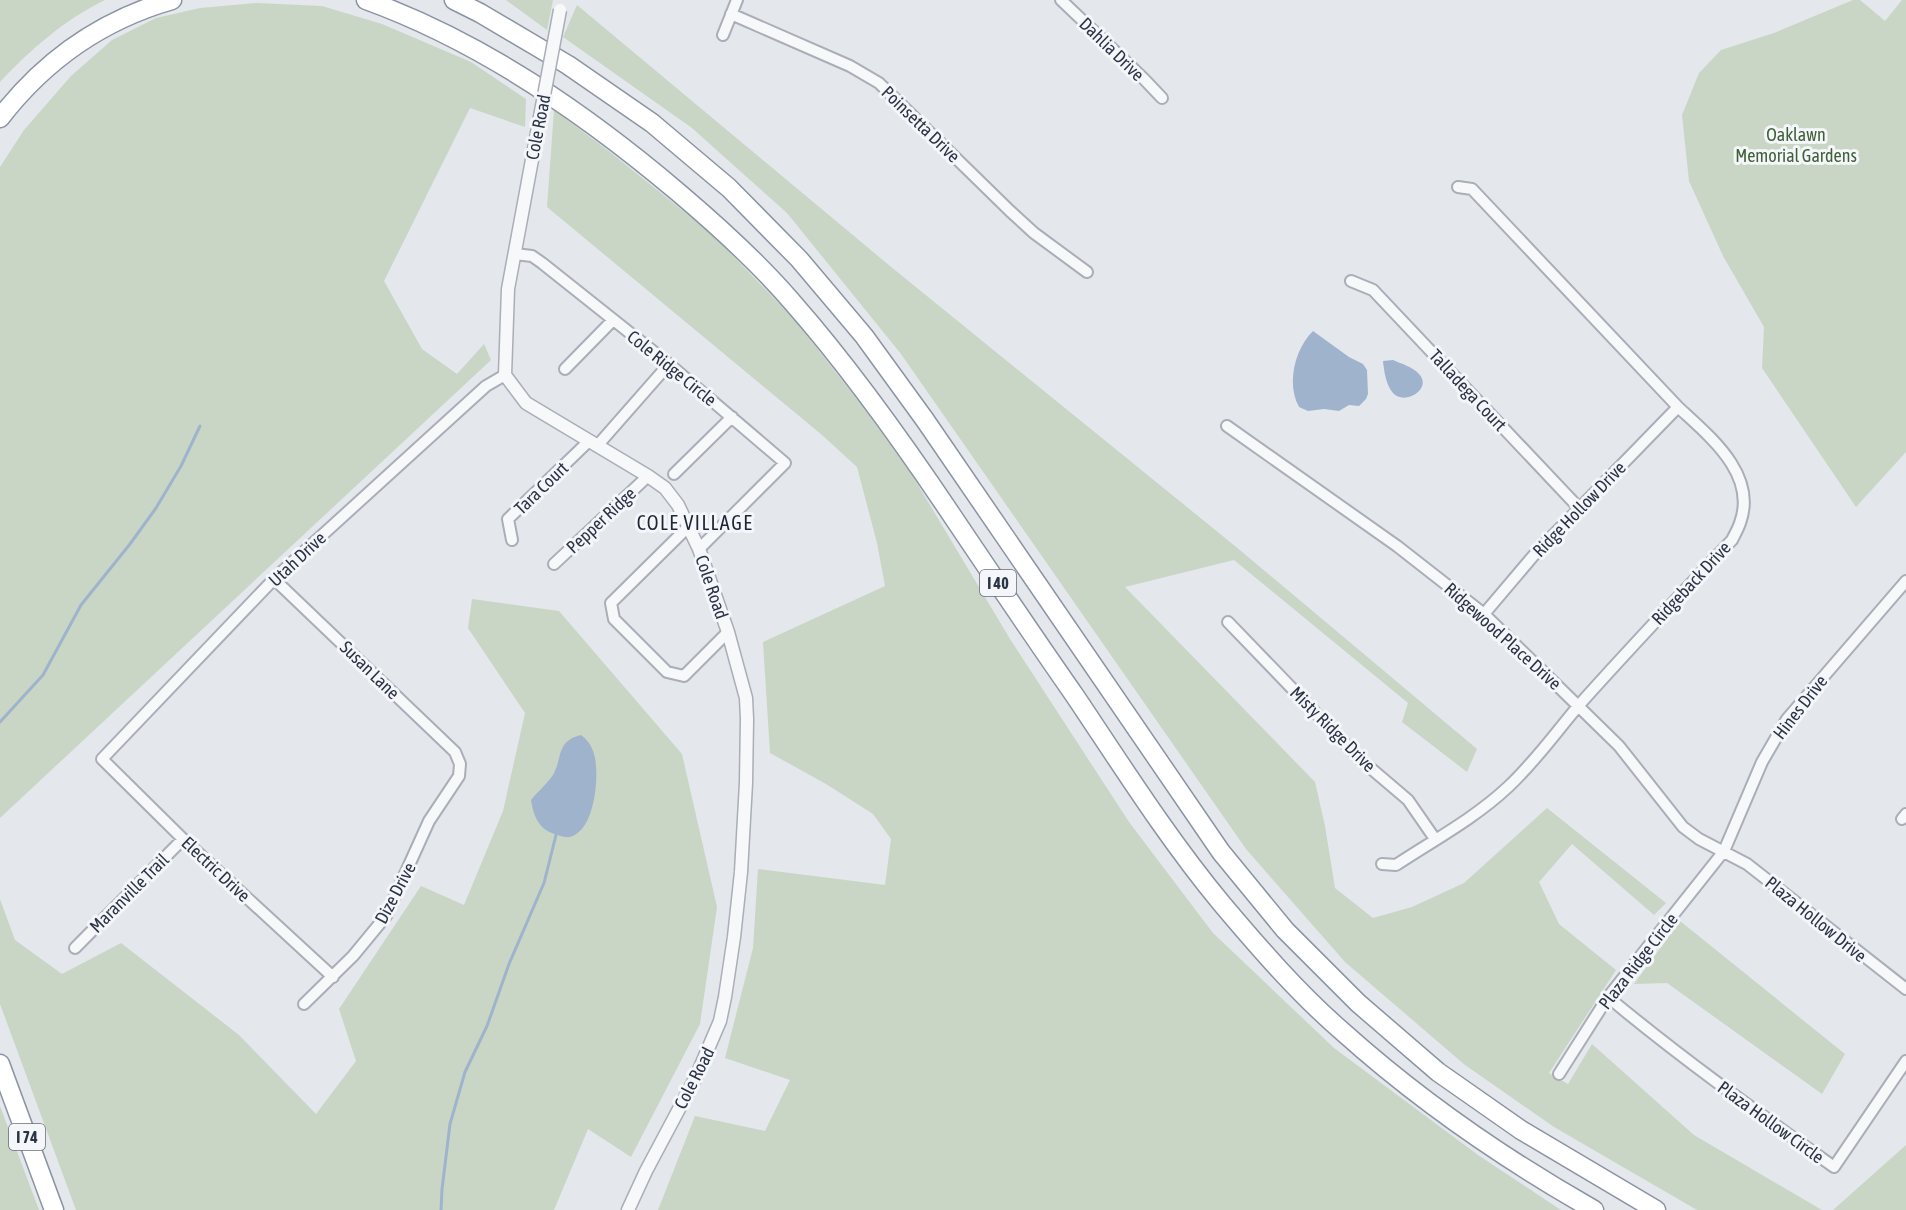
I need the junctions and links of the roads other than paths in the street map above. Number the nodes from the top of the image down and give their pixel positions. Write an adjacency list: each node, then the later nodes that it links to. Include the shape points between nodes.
1 (172, 0): 10 (highway, via 127,15 80,41 27,85)
2 (454, 0): 53 (highway, I 40, via 568,65 652,123 729,188 799,259 864,336 925,420 1221,852 1285,930 1341,987 1438,1072 1521,1130)
3 (737, 0): 7 (street)
4 (1062, 0): 9 (street, Dahlia Drive)
5 (365, 1): 52 (highway, I 40, via 448,36 512,70 581,115 724,232 792,301 854,376 1167,832 1277,967 1407,1087 1479,1140)
6 (561, 5): 12 (street, Cole Road, bridge)
7 (731, 14): 8 (street); 13 (street, Poinsetta Drive, via 850,66 879,83 1034,233)
8 (723, 35)
9 (1162, 98)
10 (0, 118)
11 (1458, 187): 19 (street, Ridgeback Drive, via 1472,189)
12 (515, 254): 15 (street, Cole Ridge Circle, via 532,256); 18 (street, Cole Road, via 508,289)
13 (1087, 272)
14 (1351, 281): 25 (street, Talladega Court, via 1373,290)
15 (612, 320): 16 (street, Cole Ridge Circle); 17 (street)
16 (669, 364): 20 (street, Cole Ridge Circle); 22 (street)
17 (565, 369)
18 (505, 375): 22 (street, Cole Road, via 526,403); 30 (street, Utah Drive, via 486,386)
19 (1678, 407): 25 (street, Ridge Hollow Drive); 35 (street, Ridgeback Drive, via 1730,460 1741,481 1741,521 1732,540)
20 (732, 417): 23 (street, Cole Ridge Circle); 28 (street, Cole Ridge Circle, via 785,464)
21 (1227, 426): 32 (street, Ridgewood Place Drive, via 1397,546)
22 (595, 444): 24 (street, Cole Road); 27 (street, Tara Court, via 508,519)
23 (674, 474)
24 (648, 476): 26 (street, Cole Road, via 678,504); 29 (street, Pepper Ridge)
25 (1579, 508): 32 (street, Ridge Hollow Drive)
26 (688, 526): 28 (street, Cole Road); 34 (street, via 611,603 614,619 668,672 684,676)
27 (512, 540)
28 (699, 549): 34 (street, Cole Road)
29 (554, 564)
30 (274, 579): 36 (street, Utah Drive); 37 (street, Susan Lane, via 455,752)
31 (1906, 581): 40 (street, Hines Drive, via 1787,719 1762,762)
32 (1484, 614): 35 (street, Ridgewood Place Drive)
33 (1227, 622): 39 (street, Misty Ridge Drive, via 1361,760 1408,800)
34 (724, 635): 51 (street, Cole Road, via 742,679 747,719 741,872 725,997 713,1040)
35 (1579, 706): 39 (street, Ridgeback Drive, via 1509,786); 40 (street, Ridgewood Place Drive, via 1624,753 1683,827)
36 (102, 759): 38 (street, Electric Drive)
37 (460, 764): 43 (street, Dize Drive, via 459,776 429,821 386,916)
38 (183, 839): 42 (street, Maranville Trail); 43 (street, Electric Drive)
39 (1435, 839): 41 (street, Ridgeback Drive, via 1396,865)
40 (1724, 851): 44 (street, Plaza Hollow Drive, via 1747,864); 45 (street, Plaza Ridge Circle)
41 (1382, 864)
42 (75, 948)
43 (333, 977): 46 (street, Dize Drive)
44 (1906, 989)
45 (1608, 997): 47 (street, Plaza Hollow Circle, via 1663,1043 1834,1167); 49 (street, Plaza Ridge Circle)
46 (304, 1004)
47 (1906, 1061)
48 (0, 1064): 50 (highway, I 74)
49 (1558, 1074)
50 (54, 1210)
51 (628, 1210)
52 (1594, 1210)
53 (1656, 1210)

